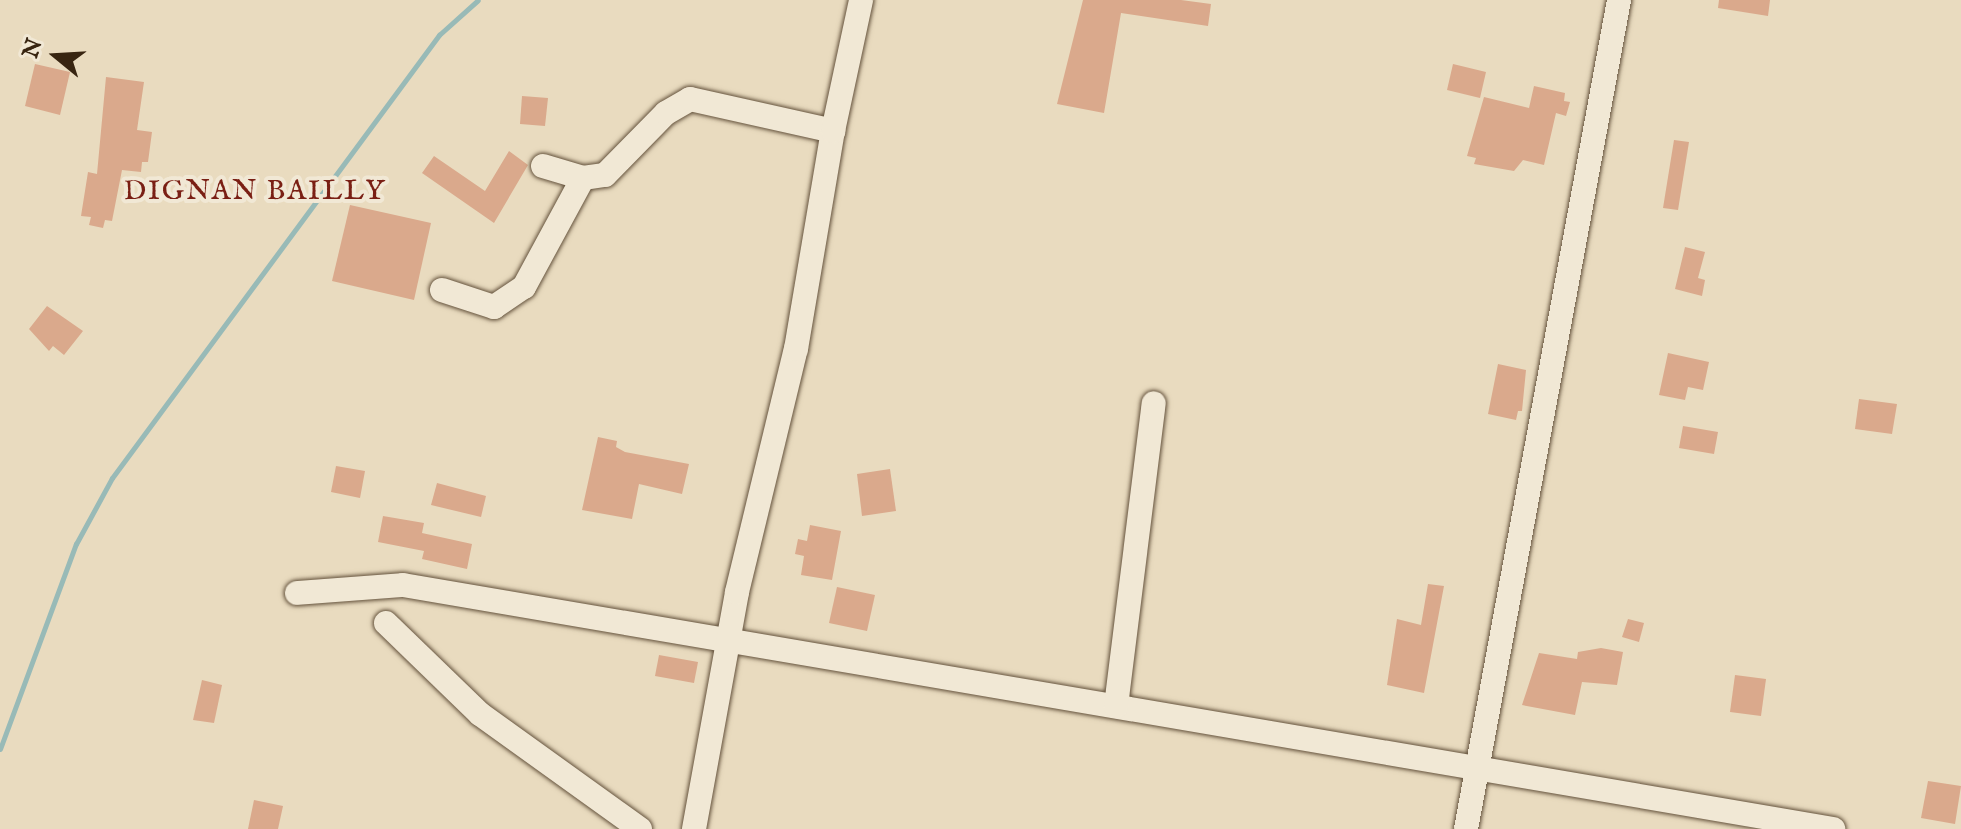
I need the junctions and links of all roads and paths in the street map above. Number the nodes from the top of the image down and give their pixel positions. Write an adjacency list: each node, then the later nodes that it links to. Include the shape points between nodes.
1 (861, 0): 3 (street)
2 (1619, 0): 12 (street)
3 (833, 131): 5 (street, via 690,99 666,113 605,175); 10 (street, via 781,421)
4 (543, 166): 5 (street)
5 (583, 178): 6 (street, via 524,287 494,307)
6 (442, 290)
7 (1154, 403): 11 (street)
8 (297, 593): 10 (street, via 403,585)
9 (386, 623): 13 (street, via 480,714)
10 (728, 640): 11 (street); 14 (street)
11 (1116, 706): 12 (street)
12 (1480, 772): 15 (street); 16 (street)
13 (640, 829)
14 (694, 829)
15 (1466, 829)
16 (1833, 829)

